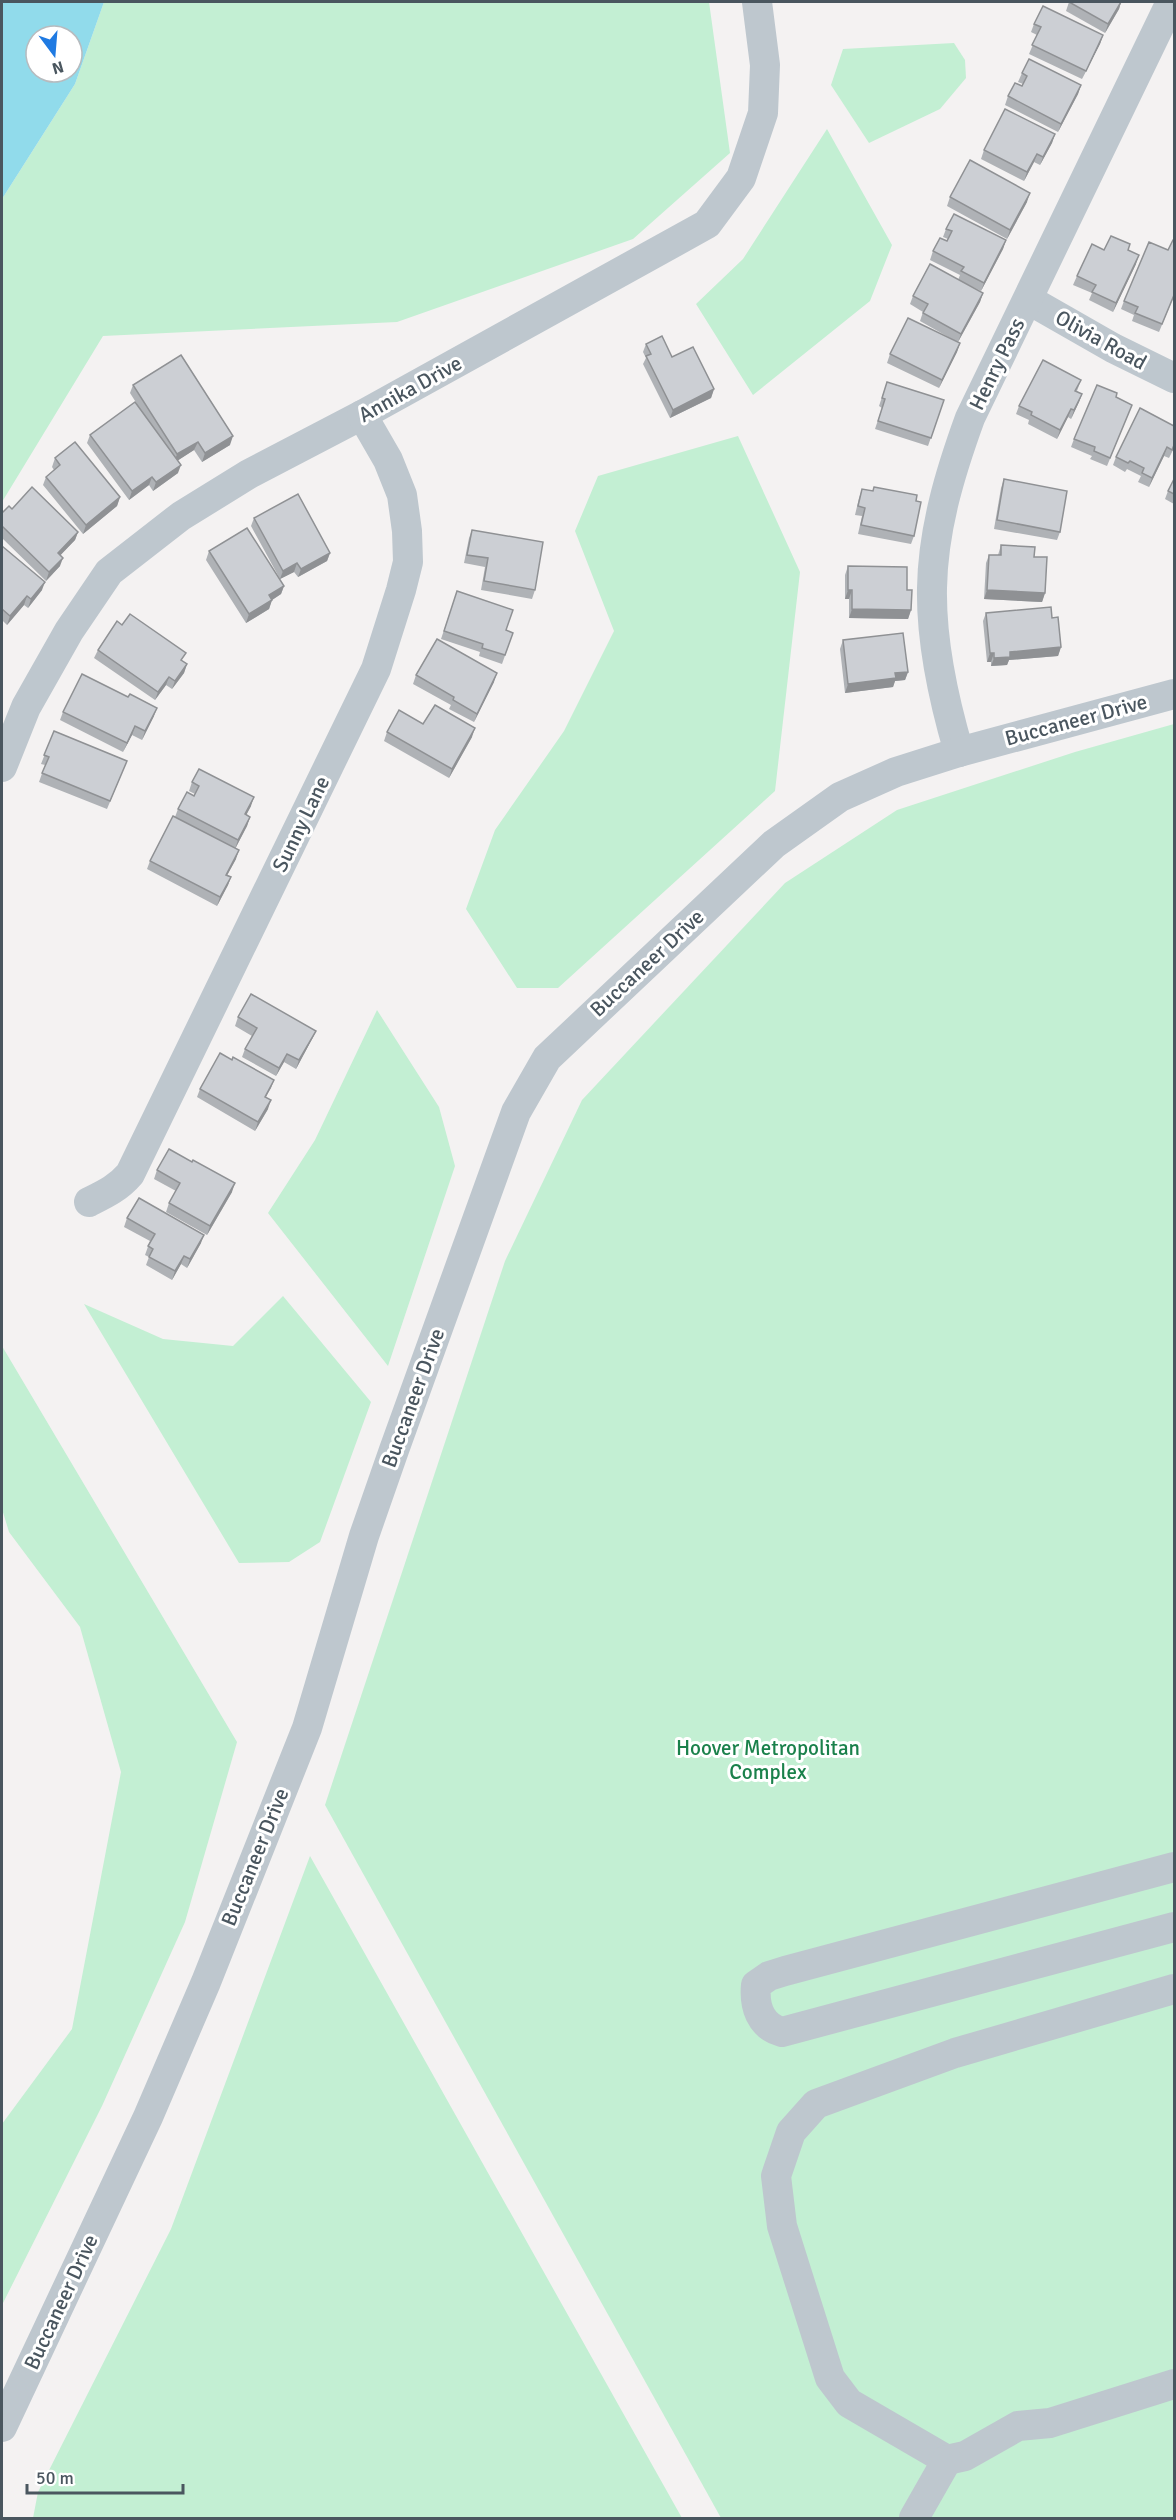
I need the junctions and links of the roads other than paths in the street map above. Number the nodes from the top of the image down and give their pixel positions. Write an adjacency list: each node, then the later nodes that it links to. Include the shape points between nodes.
1 (757, 2): 5 (street, Annika Drive, via 765,65 763,113 741,178 707,224)
2 (1171, 2): 3 (street, Henry Pass)
3 (1029, 300): 4 (street, Olivia Road); 7 (street, Henry Pass, via 970,418 935,545 932,590 938,660)
4 (1174, 378)
5 (362, 415): 8 (street, Annika Drive, via 249,474 181,516 109,572 26,707); 9 (street, Sunny Lane, via 388,460 402,495 407,531 408,562 376,669 130,1174 115,1188)
6 (1174, 694): 7 (street, Buccaneer Drive)
7 (959, 752): 14 (street, Buccaneer Drive, via 896,772 840,797 774,844 547,1058 516,1112 364,1536 307,1728 148,2117)
8 (2, 767)
9 (89, 1202)
10 (1174, 1867): 11 (street, via 769,1976 756,1985 755,1998 770,2029 782,2032)
11 (1174, 1928)
12 (1174, 1989): 15 (street, via 955,2053 816,2104 791,2132 777,2176 782,2226 830,2378 849,2403)
13 (1174, 2384): 15 (street, via 1050,2423 1018,2426 965,2456)
14 (2, 2427)
15 (947, 2460): 16 (street)
16 (914, 2518)

